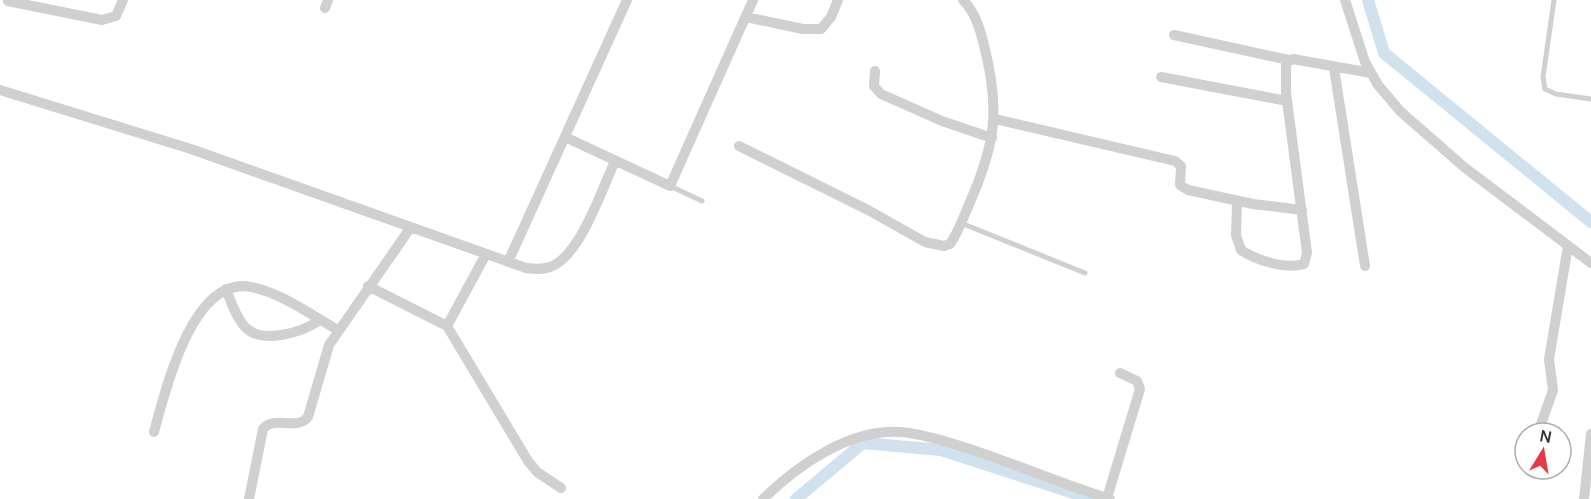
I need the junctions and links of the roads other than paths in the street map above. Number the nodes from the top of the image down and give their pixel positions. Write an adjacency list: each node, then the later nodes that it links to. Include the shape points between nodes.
1 (123, 0): 8 (street, via 116,15 102,20)
2 (627, 0): 20 (street)
3 (753, 0): 9 (street)
4 (838, 0): 9 (street, via 821,28 803,29)
5 (963, 0): 19 (street, via 981,32 991,71)
6 (1345, 0): 14 (street)
7 (1554, 0): 17 (lane, via 1543,77 1545,89)
8 (8, 1)
9 (746, 17): 24 (street)
10 (1174, 35): 11 (street)
11 (1289, 60): 12 (street); 18 (street, via 1285,68)
12 (1334, 68): 14 (street); 34 (street)
13 (875, 71): 21 (street, via 874,86 881,94)
14 (1371, 73): 30 (street, via 1389,98 1423,132)
15 (1161, 77): 18 (street)
16 (0, 90): 29 (street, via 145,134)
17 (1591, 99)
18 (1287, 101): 27 (street)
19 (995, 119): 21 (street); 26 (street, via 1175,160 1180,166 1181,187)
20 (565, 137): 23 (street); 32 (street)
21 (992, 138): 28 (street)
22 (739, 146): 28 (street, via 925,242 950,244)
23 (615, 161): 24 (street); 32 (street, via 568,255 549,268)
24 (670, 186): 25 (lane)
25 (702, 201)
26 (1238, 201): 27 (street); 27 (street, via 1236,235 1241,250 1294,266 1304,264 1307,257)
27 (1302, 210)
28 (962, 223): 35 (lane)
29 (411, 226): 31 (street); 36 (street)
30 (1569, 246): 33 (street); 42 (street, via 1549,359 1553,390)
31 (486, 254): 32 (street); 39 (street)
32 (508, 262)
33 (1591, 263)
34 (1365, 266)
35 (1084, 273)
36 (368, 286): 39 (street); 40 (street)
37 (226, 289): 38 (street, via 251,287 279,297); 38 (street, via 242,323 254,333 288,335 308,329); 43 (street, via 208,304 185,338)
38 (320, 320): 40 (street)
39 (447, 326): 45 (street, via 528,461)
40 (338, 330): 46 (street, via 326,353 304,421 269,424 263,429)
41 (1120, 374): 48 (street, via 1137,381 1140,389)
42 (1542, 421)
43 (154, 432)
44 (1591, 434): 49 (street)
45 (561, 488)
46 (249, 499)
47 (763, 499): 48 (street, via 825,452 870,435 901,432 969,448)
48 (1109, 499)
49 (1584, 499)

